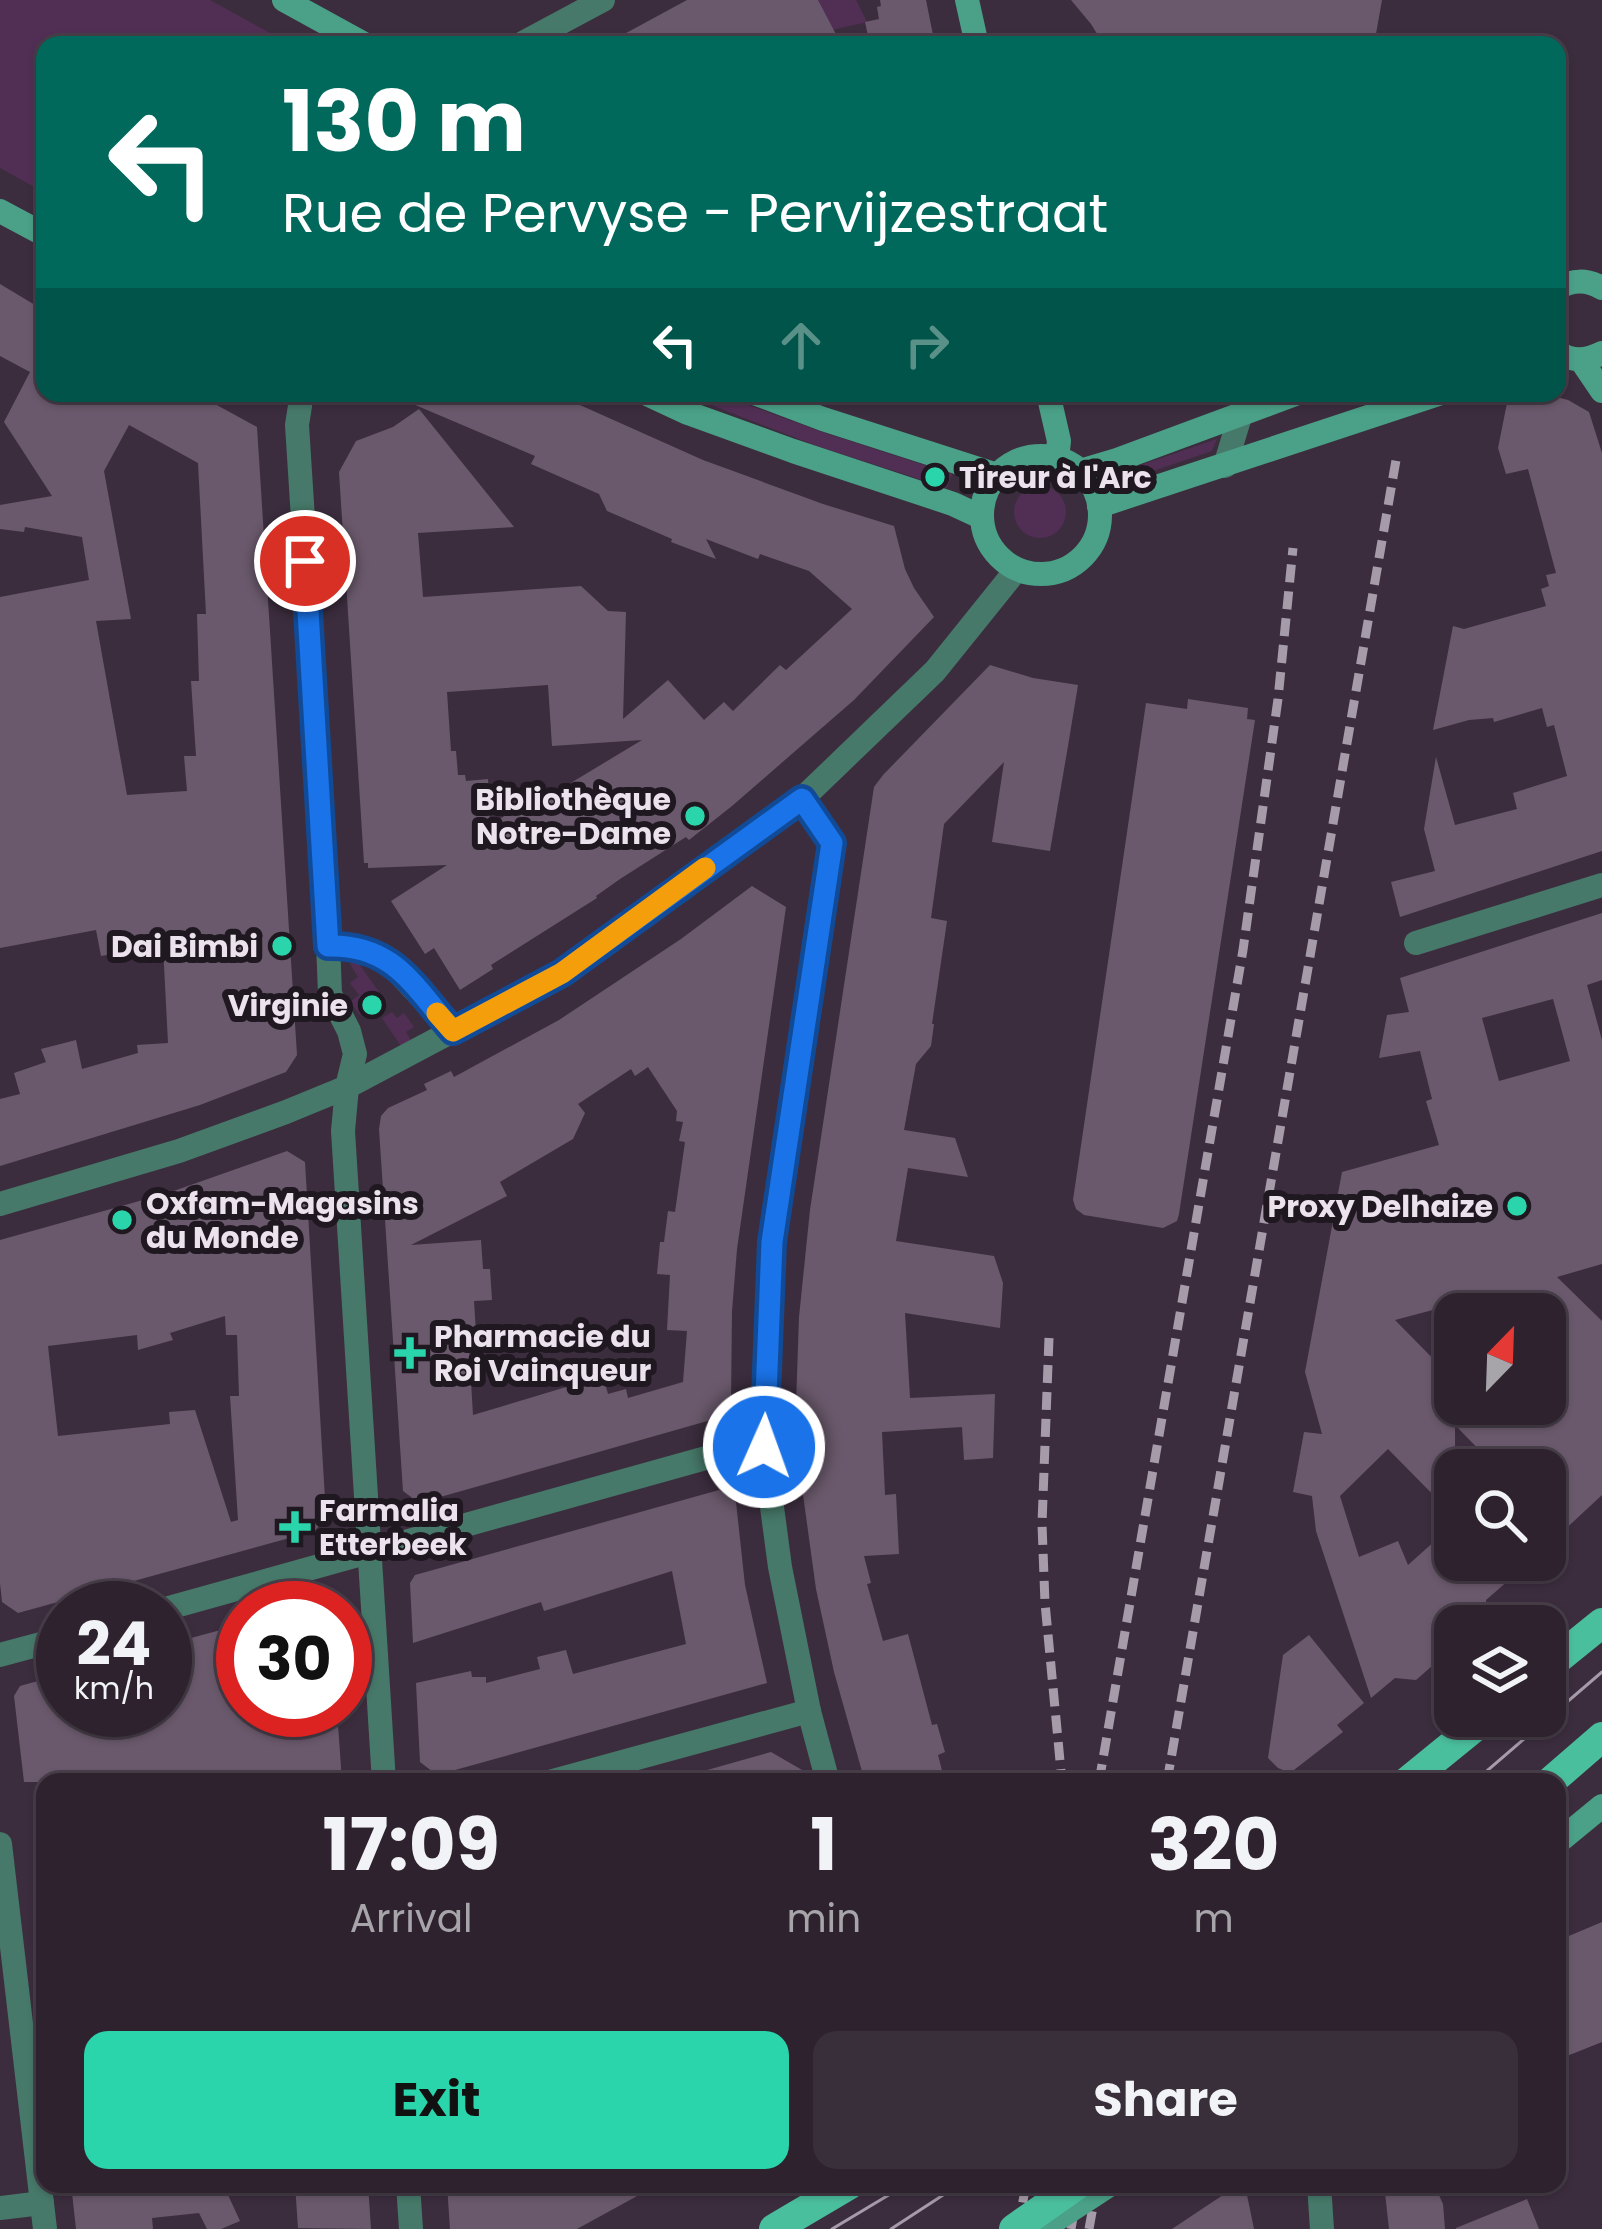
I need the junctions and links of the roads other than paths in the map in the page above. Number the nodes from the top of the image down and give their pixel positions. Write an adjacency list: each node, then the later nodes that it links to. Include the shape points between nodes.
1 (284, 0): 4 (street)
2 (603, 0): 5 (street)
3 (967, 0): 6 (street)
4 (350, 36)
5 (536, 36)
6 (974, 36)
7 (0, 212): 8 (street)
8 (36, 231)
9 (1566, 284): 10 (street)
10 (1601, 285)
11 (1571, 355): 12 (street)
12 (1602, 391)
13 (301, 402): 30 (street)
14 (664, 402): 25 (street)
15 (778, 402): 23 (street)
16 (1050, 402): 20 (street)
17 (1271, 402): 19 (street)
18 (1414, 402): 21 (street)
19 (1241, 412): 21 (street); 22 (street)
20 (1057, 458): 22 (street); 23 (street, via 1031,457)
21 (1225, 466): 24 (street)
22 (1080, 471): 24 (street)
23 (997, 475): 25 (street)
24 (1099, 506): 26 (street, via 1095,538 1074,564 1040,574)
25 (981, 518): 26 (street, via 992,548)
26 (1017, 569): 27 (street, via 934,671)
27 (802, 799): 31 (street, via 562,973); 34 (street, via 832,843 772,1242)
28 (1602, 885): 29 (street)
29 (1417, 943)
30 (328, 946): 31 (street, via 382,955); 32 (street, via 330,994 355,1054)
31 (453, 1031): 32 (street)
32 (347, 1087): 33 (street, via 178,1151); 35 (street, via 343,1131)
33 (0, 1204)
34 (764, 1447): 35 (street); 41 (street)
35 (370, 1550): 36 (street); 44 (street)
36 (192, 1601)
37 (1602, 1623): 39 (main road)
38 (36, 1645): 40 (street)
39 (1566, 1652)
40 (0, 1655)
41 (809, 1711): 45 (street); 46 (street)
42 (1462, 1737): 47 (main road)
43 (1602, 1737): 48 (main road)
44 (383, 1773)
45 (581, 1773)
46 (826, 1773)
47 (1418, 1773)
48 (1560, 1773)
49 (1602, 1806): 50 (street)
50 (1566, 1836)
51 (0, 1844): 52 (street)
52 (36, 2152)
53 (41, 2193): 59 (street)
54 (409, 2193): 62 (street)
55 (835, 2193): 63 (main road)
56 (1065, 2193): 64 (main road, bridge)
57 (1097, 2193): 65 (street, bridge)
58 (1320, 2193): 66 (street)
59 (42, 2203): 60 (street); 61 (street)
60 (0, 2208)
61 (45, 2229)
62 (411, 2229)
63 (774, 2229)
64 (1014, 2229)
65 (1042, 2229)
66 (1322, 2229)

